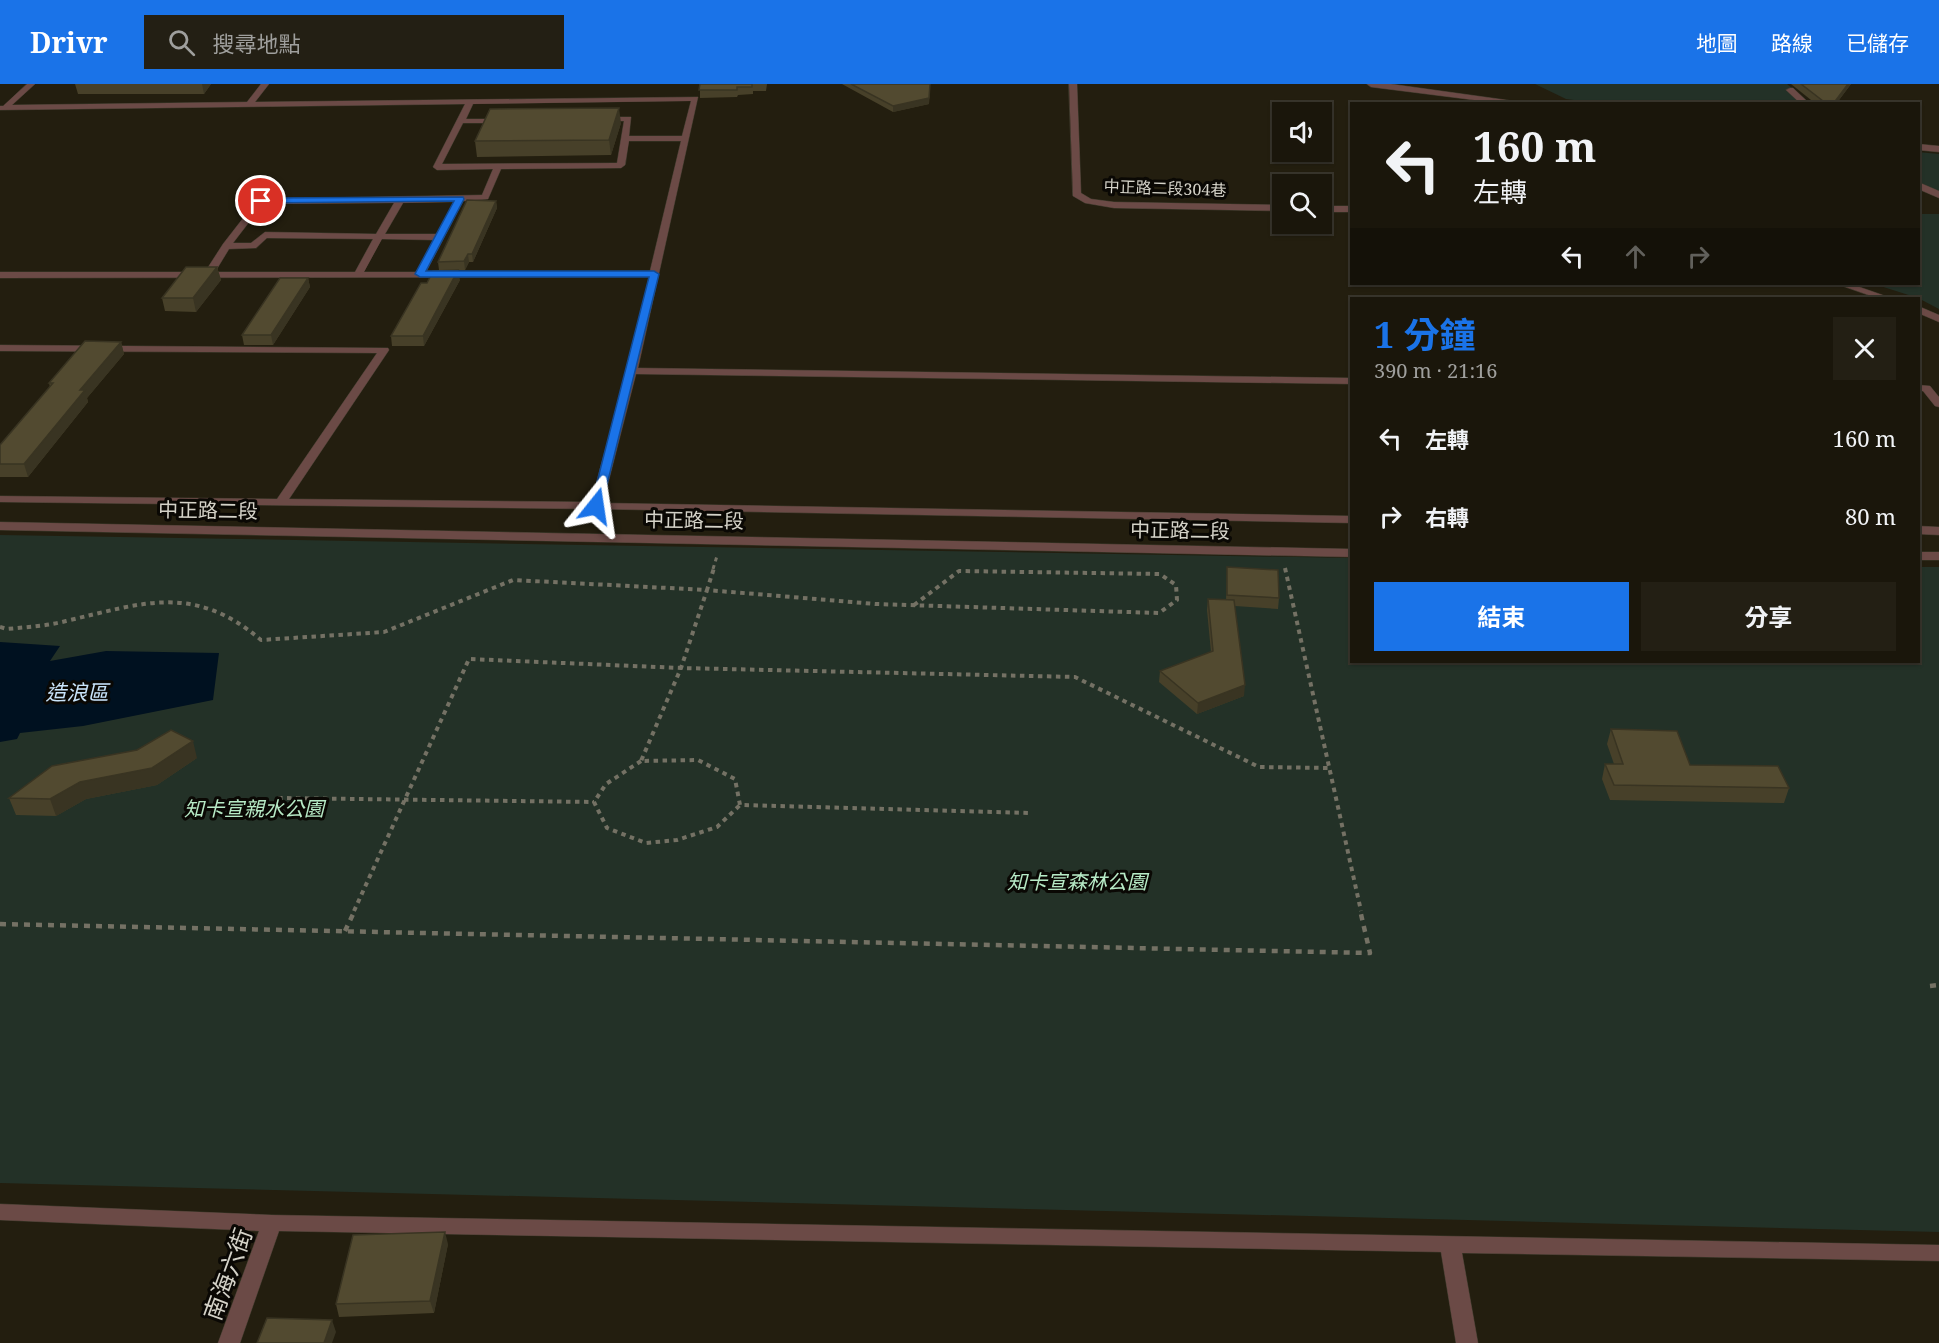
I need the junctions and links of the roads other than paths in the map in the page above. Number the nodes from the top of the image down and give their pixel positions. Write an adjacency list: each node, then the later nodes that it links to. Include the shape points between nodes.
1 (31, 84): 10 (lane)
2 (265, 84): 9 (lane)
3 (1073, 84): 23 (street, 中正路二段304巷, via 1076,194 1088,201 1114,205)
4 (1371, 84): 7 (street)
5 (1791, 90): 8 (lane)
6 (470, 102): 9 (lane); 13 (lane); 14 (lane, via 695,99)
7 (1508, 102)
8 (1804, 102)
9 (249, 105): 10 (lane)
10 (3, 108)
11 (594, 119): 15 (lane, via 628,119)
12 (516, 120): 13 (lane)
13 (459, 121): 18 (lane, via 437,167)
14 (686, 138): 15 (lane); 31 (lane)
15 (625, 139): 18 (lane, via 621,165)
16 (1920, 147): 17 (street)
17 (1939, 149)
18 (498, 166): 21 (lane, via 485,197)
19 (1920, 187): 20 (street)
20 (1939, 195)
21 (460, 199): 22 (lane); 26 (lane)
22 (400, 200): 27 (lane); 28 (lane, via 261,201)
23 (1272, 208)
24 (1332, 209): 25 (street)
25 (1350, 209)
26 (440, 237): 27 (lane); 30 (lane)
27 (379, 238): 28 (lane, via 265,236 253,246); 29 (lane)
28 (226, 246): 33 (lane)
29 (358, 274): 30 (lane); 33 (lane)
30 (420, 274): 31 (lane)
31 (654, 274): 39 (lane)
32 (0, 275): 33 (lane)
33 (208, 275)
34 (1845, 285): 35 (street)
35 (1883, 297)
36 (1920, 310): 37 (street)
37 (1939, 319)
38 (0, 348): 44 (lane, via 384,350)
39 (632, 371): 40 (lane); 45 (lane)
40 (1350, 381)
41 (1920, 388): 42 (lane, via 1926,388)
42 (1939, 404)
43 (0, 499): 44 (lane)
44 (281, 502): 45 (lane)
45 (596, 506): 46 (lane)
46 (1350, 520)
47 (0, 526): 50 (street, 中正路二段)
48 (1920, 530): 49 (lane)
49 (1939, 531)
50 (1350, 553)
51 (1920, 556): 52 (street)
52 (1939, 556)
53 (0, 1212): 54 (street)
54 (272, 1223): 55 (street); 57 (street, 南海六街)
55 (1450, 1244): 56 (street); 58 (street)
56 (1939, 1253)
57 (229, 1343)
58 (1467, 1343)

